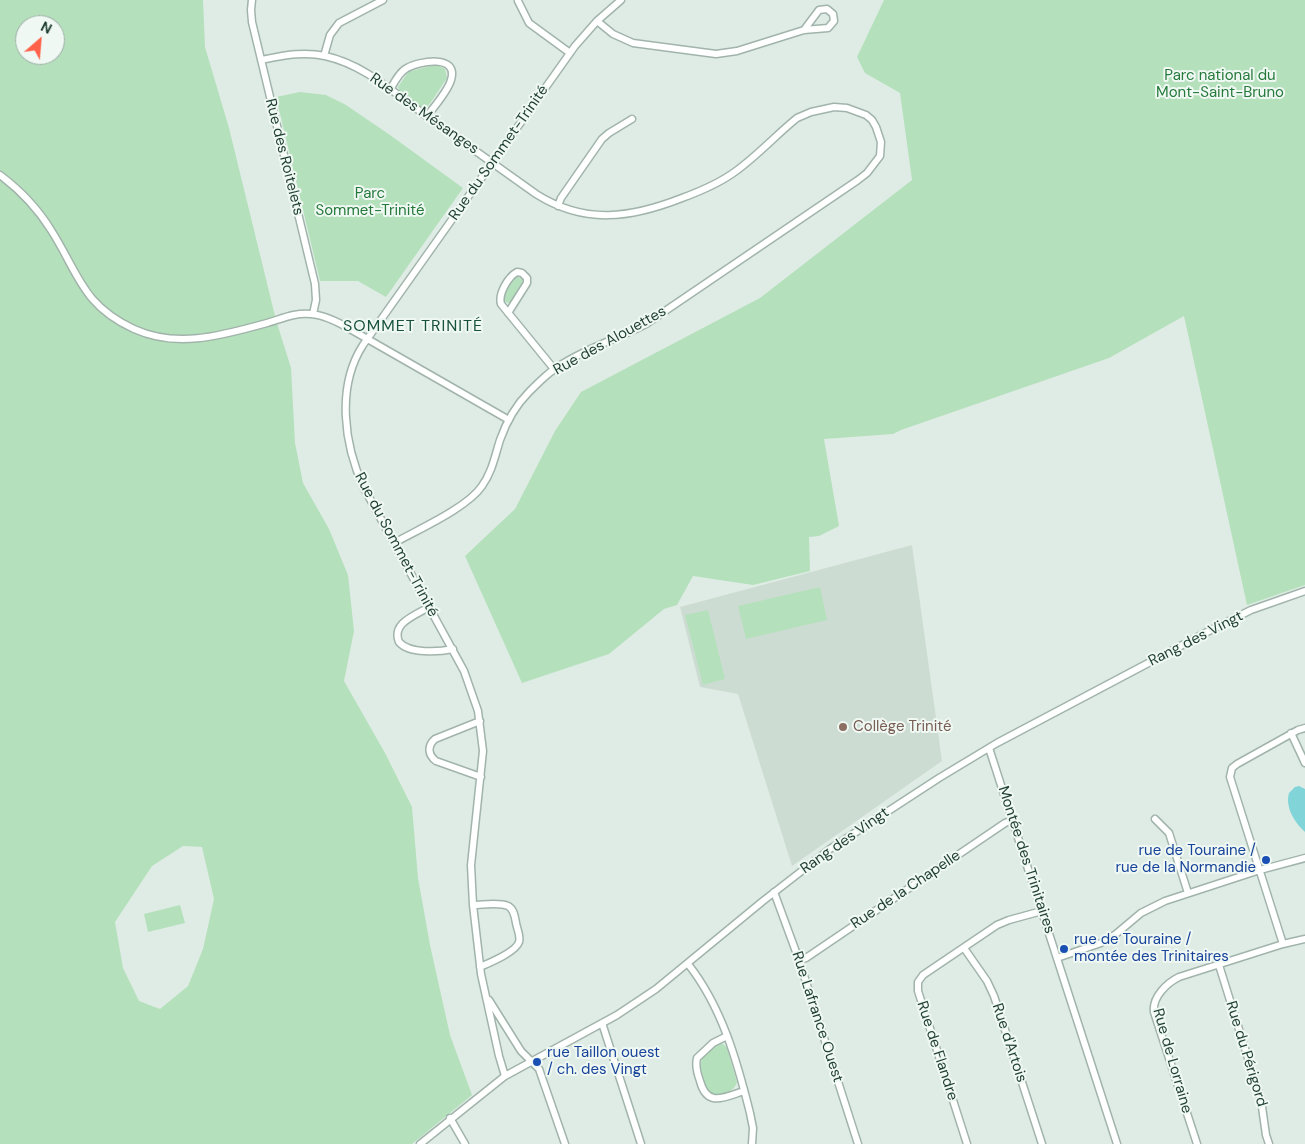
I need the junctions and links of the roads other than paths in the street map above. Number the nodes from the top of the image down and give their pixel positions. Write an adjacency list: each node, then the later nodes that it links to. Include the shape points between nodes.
1 (252, 0): 9 (street, Rue des Roitelets, via 251,18)
2 (383, 0): 8 (street, via 339,23 330,35)
3 (621, 0): 5 (street, Rue du Sommet-Trinité)
4 (518, 1): 7 (street, via 530,23)
5 (597, 21): 6 (street, via 613,34 634,43 716,54 737,51); 7 (street, Rue du Sommet-Trinité)
6 (804, 30): 6 (street, via 829,27 834,21 833,14 827,9 819,10)
7 (570, 53): 14 (street, Rue du Sommet-Trinité)
8 (324, 56): 9 (street, Rue des Mésanges, via 295,54); 10 (street, Rue des Mésanges, via 355,66)
9 (261, 60): 18 (street, Rue des Roitelets, via 315,284)
10 (390, 90): 11 (street, Rue des Mésanges); 11 (street, via 407,68 436,61 445,63 451,70 451,80)
11 (427, 116): 14 (street, Rue des Mésanges)
12 (632, 119): 16 (street, via 602,139)
13 (881, 147): 16 (street, Rue des Mésanges, via 876,127 868,117 843,108 825,108 797,118 720,181 655,209 610,216); 20 (street, Rue des Alouettes, via 879,159 866,174 646,324)
14 (492, 163): 16 (street, Rue des Mésanges); 19 (street, Rue du Sommet-Trinité)
15 (0, 175): 18 (street, via 40,214 90,298 134,329 160,338 192,339 225,334 292,315)
16 (558, 206)
17 (508, 313): 17 (street, via 527,283 522,273 512,275 500,296 500,302); 20 (street)
18 (314, 314): 19 (street)
19 (367, 339): 21 (street); 22 (street, Rue du Sommet-Trinité, via 350,381 347,434 360,479)
20 (554, 369): 21 (street, Rue des Alouettes, via 529,392)
21 (509, 420): 22 (street, Rue des Alouettes, via 491,469 477,493 466,503)
22 (394, 543): 24 (street, Rue du Sommet-Trinité)
23 (1305, 591): 29 (street, Rang des Vingt, via 1226,622)
24 (429, 607): 25 (street, Rue du Sommet-Trinité); 25 (street, via 400,624 399,642 408,649)
25 (453, 650): 26 (street, Rue du Sommet-Trinité, via 470,685)
26 (480, 721): 31 (street, Rue du Sommet-Trinité); 31 (street, via 435,739 429,750 436,761)
27 (1305, 728): 28 (street)
28 (1291, 733): 30 (street); 35 (street, via 1238,764 1231,772 1231,781)
29 (989, 748): 33 (street, Montée des Trinitaires); 36 (street, Rang des Vingt, via 850,835)
30 (1305, 762)
31 (481, 777): 38 (street, Rue du Sommet-Trinité, via 471,864)
32 (1155, 819): 37 (street, via 1169,834)
33 (1013, 820): 39 (street, Montée des Trinitaires); 44 (street, Rue de la Chapelle)
34 (1305, 858): 35 (street)
35 (1260, 870): 37 (street); 41 (street)
36 (774, 892): 44 (street, Rue Lafrance Ouest); 45 (street, Rang des Vingt)
37 (1188, 893): 43 (street, via 1146,910 1101,943)
38 (472, 905): 47 (street, Rue du Sommet-Trinité); 47 (street, via 509,907 514,913 519,937 514,948)
39 (1042, 911): 42 (street, Rue de Flandre, via 1001,923); 43 (street, Montée des Trinitaires)
40 (1305, 939): 41 (street, Rue de Lorraine)
41 (1282, 944): 46 (street, Rue de Lorraine)
42 (964, 948): 61 (street, Rue de Flandre, via 922,976 917,986); 62 (street, Rue d'Artois, via 994,996)
43 (1057, 958): 63 (street, Montée des Trinitaires)
44 (799, 960): 60 (street, Rue Lafrance Ouest)
45 (688, 964): 49 (street, Rang des Vingt, via 656,990); 50 (street, via 710,994)
46 (1218, 965): 64 (street, Rue de Lorraine, via 1177,978 1158,995 1154,1004); 65 (street, Rue du Périgord, via 1261,1100)
47 (480, 966): 48 (street, Rue du Sommet-Trinité)
48 (484, 990): 51 (street, Rue du Sommet-Trinité, via 520,1051); 52 (street, Rue du Sommet-Trinité)
49 (602, 1023): 51 (street, Rang des Vingt); 58 (street)
50 (727, 1036): 53 (street); 53 (street, via 712,1042 697,1058 701,1087 715,1099)
51 (532, 1061): 52 (street, Rang des Vingt); 57 (street, Rue du Sommet-Trinité, via 542,1075)
52 (505, 1076): 54 (street, Rang des Vingt)
53 (744, 1091): 59 (street, via 752,1123)
54 (450, 1118): 55 (street, Rang des Vingt); 56 (street)
55 (420, 1144)
56 (465, 1144)
57 (565, 1144)
58 (641, 1144)
59 (752, 1144)
60 (858, 1144)
61 (967, 1144)
62 (1042, 1144)
63 (1117, 1144)
64 (1196, 1144)
65 (1269, 1144)

